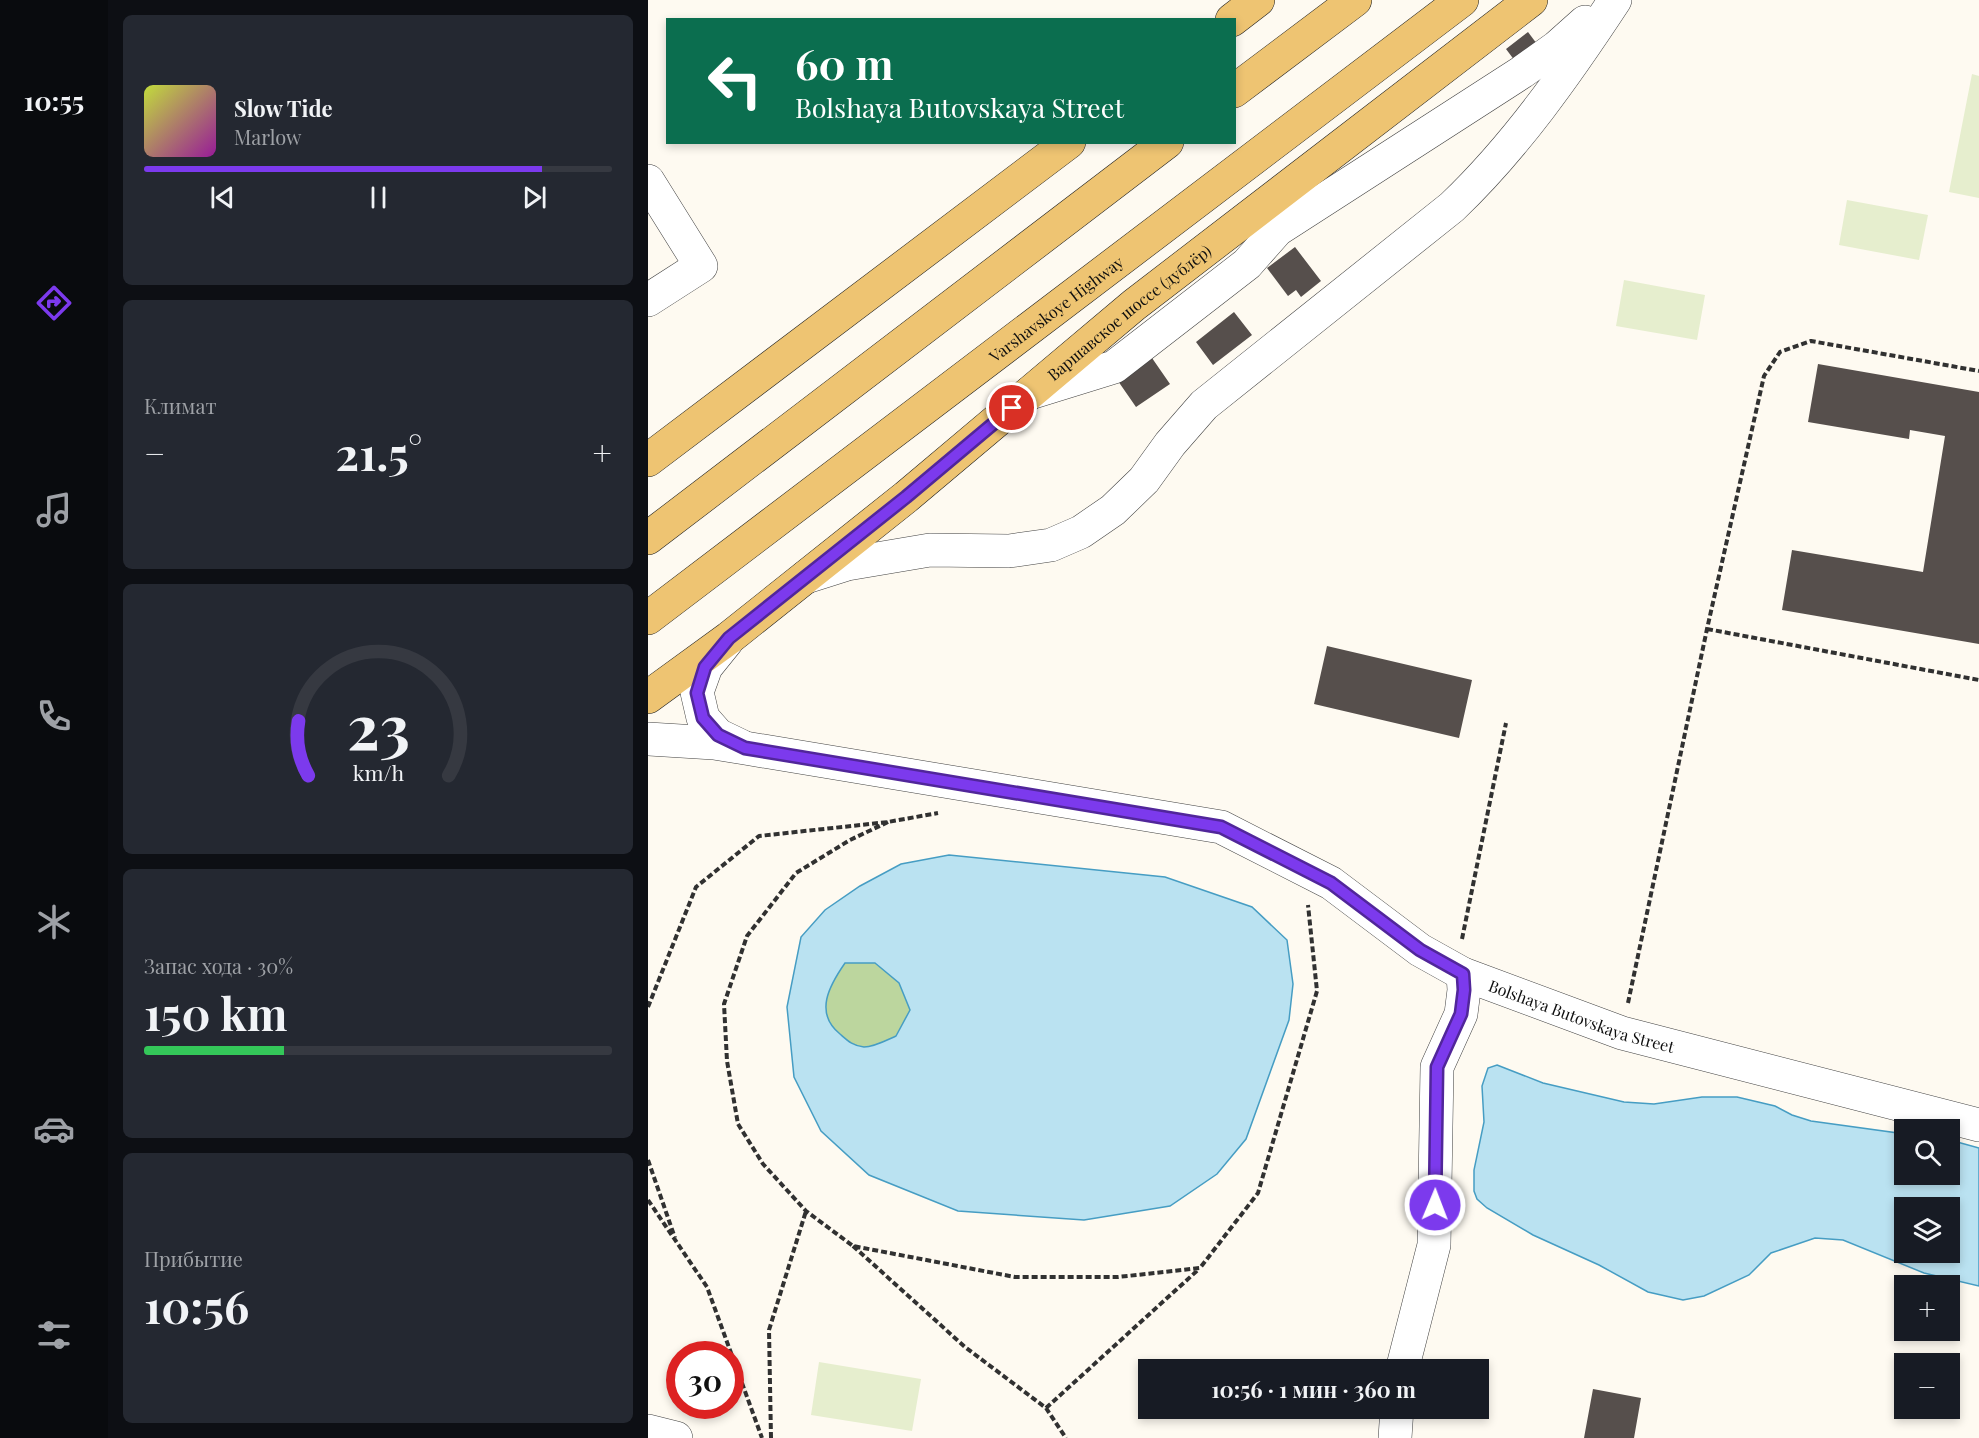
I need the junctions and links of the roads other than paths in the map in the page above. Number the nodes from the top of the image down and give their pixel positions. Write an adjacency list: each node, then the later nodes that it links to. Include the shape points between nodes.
1 (1258, 0): 7 (main road)
2 (1356, 0): 8 (main road)
3 (1462, 0): 17 (main road, Varshavskoye Highway)
4 (1531, 0): 13 (main road, Варшавское шоссе (дублёр), via 1134,304)
5 (1610, 0): 13 (street, via 1522,72 1277,230 1247,264 1114,367)
6 (1615, 0): 16 (street, via 1516,138 1479,181 1452,207 1204,405 1144,480 1113,510 1081,532 1051,545 1009,551 930,550 847,564)
7 (1235, 18)
8 (1236, 90)
9 (1066, 144): 14 (main road)
10 (1164, 144): 15 (main road)
11 (648, 182): 12 (street, via 701,266)
12 (648, 300)
13 (1030, 393): 16 (main road, Варшавское шоссе (дублёр))
14 (648, 460)
15 (648, 538)
16 (805, 578): 18 (main road, Варшавское шоссе (дублёр))
17 (648, 618)
18 (729, 638): 19 (main road, Варшавское шоссе (дублёр)); 21 (street, via 705,667 697,693 703,718 718,735)
19 (648, 697)
20 (648, 740): 21 (street, Bolshaya Butovskaya Street)
21 (745, 748): 22 (street, Bolshaya Butovskaya Street, via 1221,827 1331,883 1420,950)
22 (1462, 960): 23 (street, Bolshaya Butovskaya Street, via 1622,1033); 24 (street, via 1461,1014 1437,1067 1434,1245)
23 (1979, 1125)
24 (1405, 1359)
25 (1397, 1419): 28 (street)
26 (648, 1431): 27 (street)
27 (676, 1438)
28 (1395, 1438)

